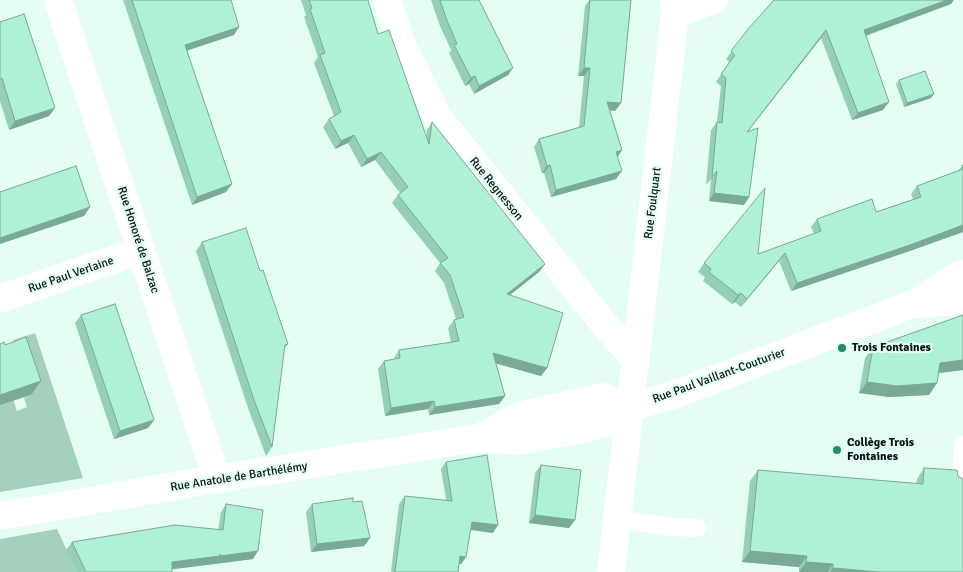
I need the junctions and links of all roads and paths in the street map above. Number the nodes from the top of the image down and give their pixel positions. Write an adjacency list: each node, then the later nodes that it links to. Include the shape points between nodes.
1 (58, 0): 5 (street, Rue Honoré de Balzac)
2 (387, 0): 10 (street, Rue Regnesson, via 403,48 438,116)
3 (714, 0): 4 (street)
4 (674, 7): 10 (street, Rue Foulquart)
5 (141, 250): 7 (street, Rue Paul Verlaine); 13 (street, Rue Honoré de Balzac)
6 (963, 274): 9 (street, Rue Paul Vaillant-Couturier)
7 (0, 299)
8 (963, 301): 9 (street, Rue Paul Vaillant-Couturier)
9 (913, 304): 11 (street, Rue Paul Vaillant-Couturier, via 673,395)
10 (635, 359): 11 (street, Rue Foulquart)
11 (631, 407): 13 (street, Rue Anatole de Barthélémy, via 602,397 520,416 478,438); 16 (street)
12 (963, 445): 14 (lane)
13 (217, 479): 15 (street, Rue Anatole de Barthélémy)
14 (960, 482)
15 (0, 516)
16 (617, 519): 17 (lane); 18 (street)
17 (697, 528)
18 (611, 572)

